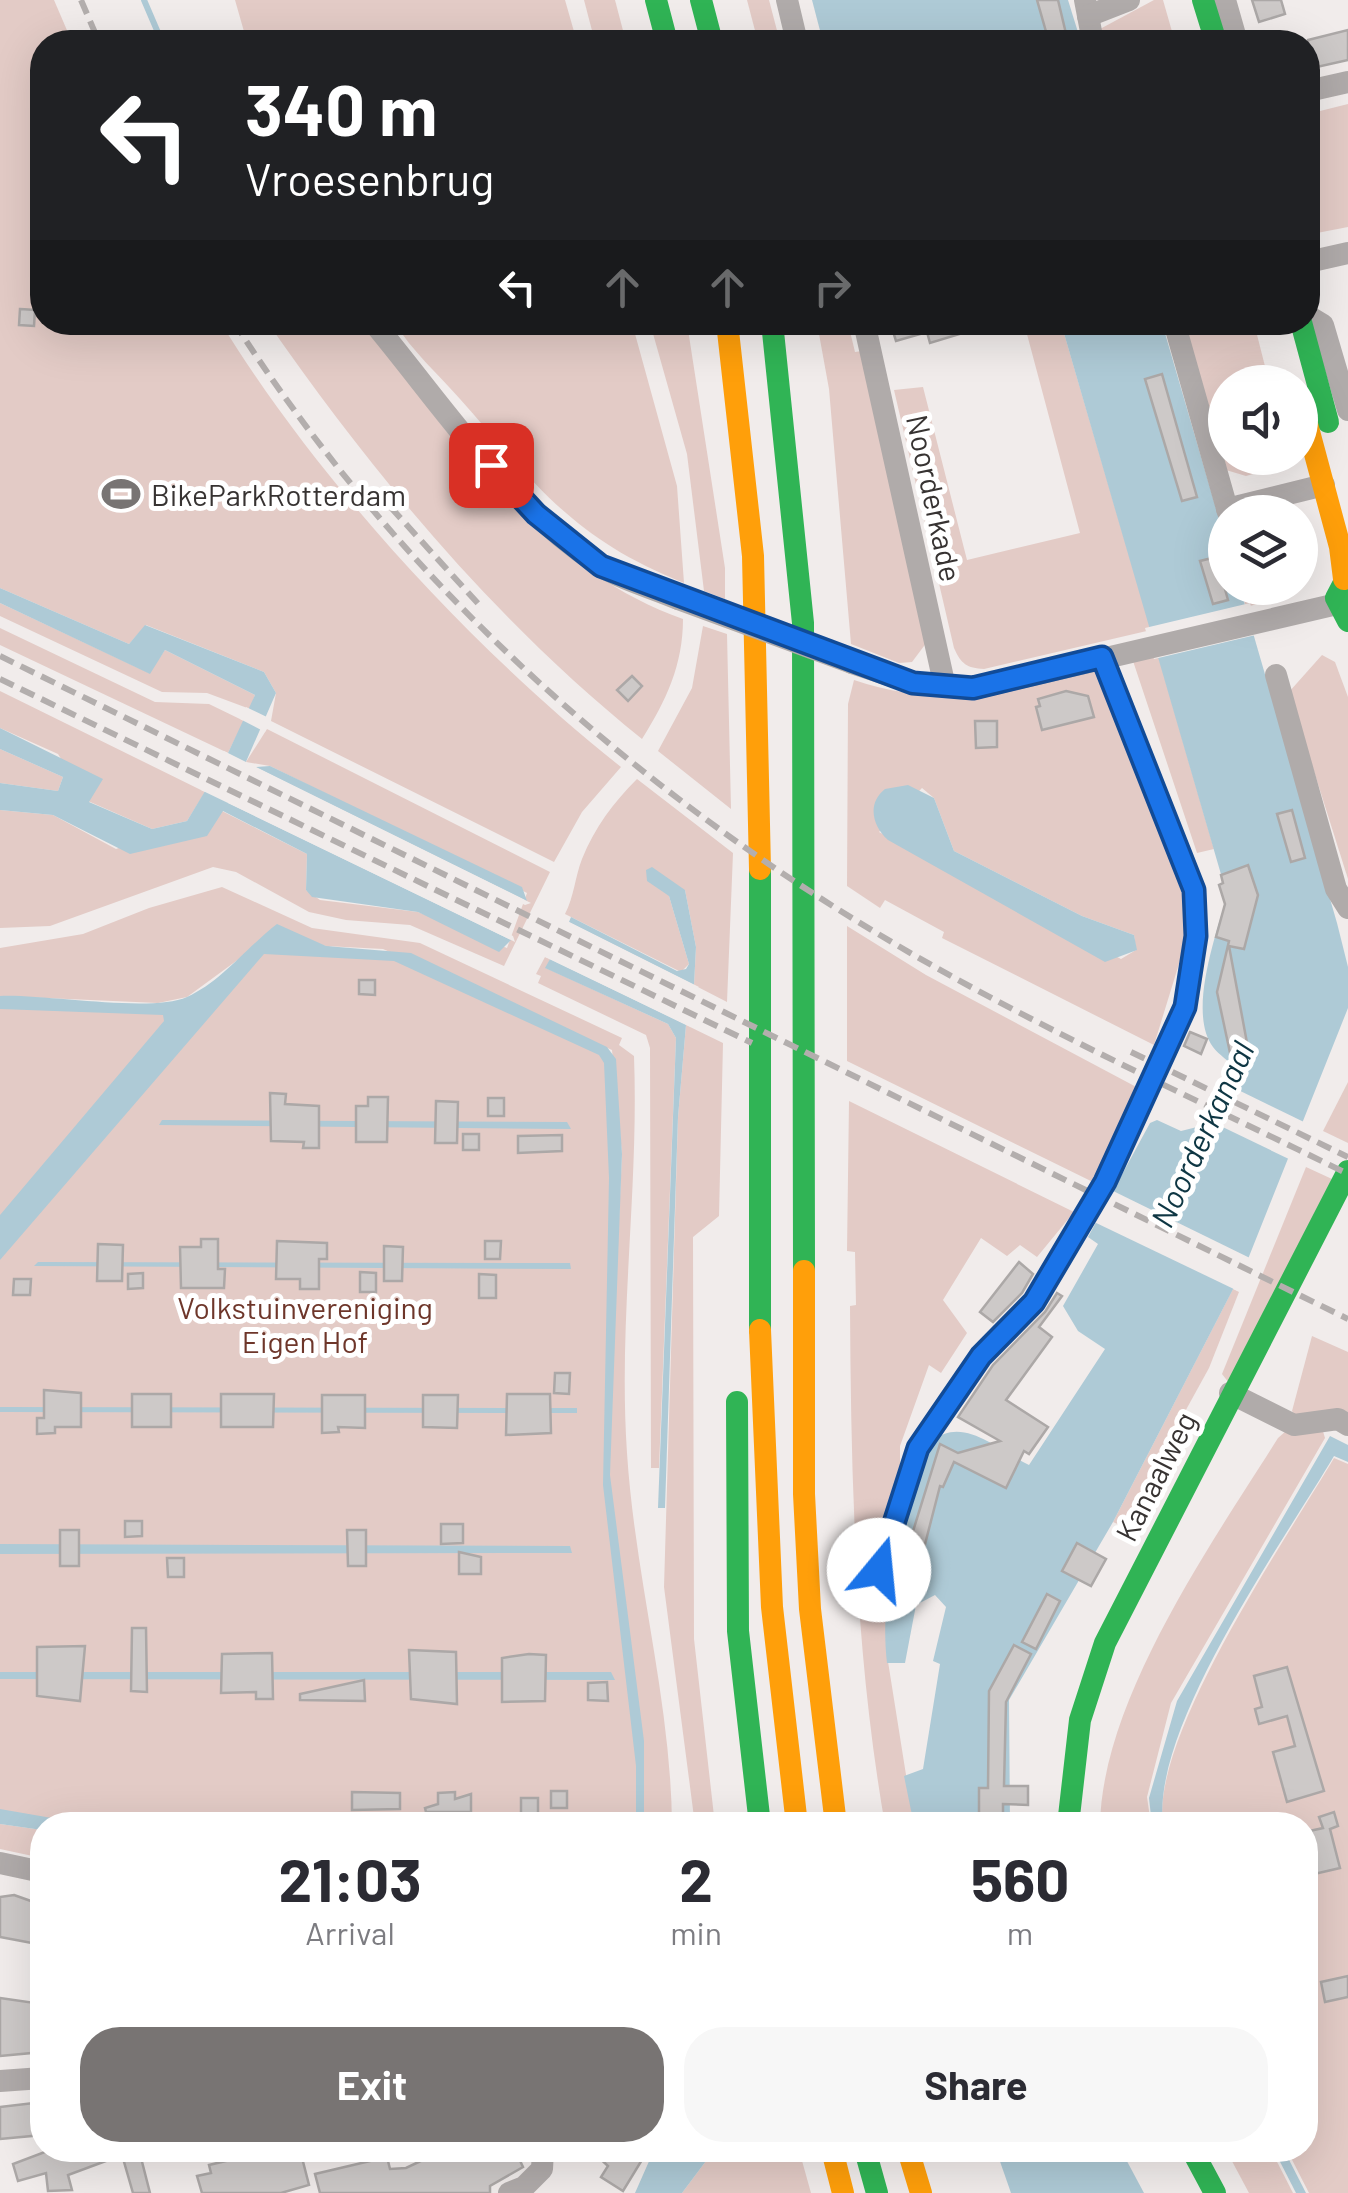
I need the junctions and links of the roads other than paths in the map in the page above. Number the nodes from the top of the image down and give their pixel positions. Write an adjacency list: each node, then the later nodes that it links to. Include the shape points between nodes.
1 (656, 0): 9 (main road)
2 (700, 0): 10 (main road)
3 (787, 0): 11 (street)
4 (1129, 0): 8 (street)
5 (1186, 0): 12 (main road)
6 (1203, 0): 13 (main road)
7 (1225, 0): 14 (street)
8 (1086, 8)
9 (663, 30)
10 (709, 30)
11 (794, 30)
12 (1195, 30)
13 (1212, 30)
14 (1234, 30)
15 (1348, 82): 16 (street)
16 (1320, 88)
17 (1348, 253): 18 (street)
18 (1320, 259)
19 (1320, 322): 28 (street)
20 (382, 335): 38 (street, bridge, via 424,392 536,514 601,566 852,663)
21 (729, 335): 42 (main road, via 754,546 760,692)
22 (773, 335): 48 (main road, via 802,623 804,1494)
23 (867, 335): 38 (street, Noorderkade)
24 (1178, 335): 32 (street)
25 (1283, 335): 27 (main road)
26 (1305, 335): 31 (main road)
27 (1291, 365)
28 (1348, 410)
29 (1318, 463): 30 (main road)
30 (1324, 485): 33 (street); 34 (main road)
31 (1348, 494)
32 (1223, 495)
33 (1287, 495)
34 (1346, 577): 35 (main road)
35 (1342, 612): 36 (street, via 1258,620)
36 (1102, 657): 38 (street, via 973,688); 45 (street, via 1194,890 1196,936 1185,1007 1105,1182 1034,1302 981,1356 918,1448)
37 (1276, 675): 39 (street, via 1336,889)
38 (945, 687)
39 (1348, 908)
40 (1348, 1170): 43 (main road, Kanaalweg)
41 (1348, 1209): 43 (main road, Kanaalweg)
42 (758, 1247): 46 (main road, via 739,1334 738,1631); 47 (main road, via 771,1582)
43 (1240, 1398): 44 (street, via 1294,1424); 49 (main road, Kanaalweg, via 1104,1643 1080,1720); 50 (main road, Kanaalweg, via 1105,1686)
44 (1348, 1425)
45 (879, 1570)
46 (759, 1812)
47 (796, 1812)
48 (834, 1812)
49 (1069, 1812)
50 (1086, 1812)
51 (0, 1863): 52 (street)
52 (30, 1869)
53 (30, 2079): 54 (street)
54 (0, 2081)
55 (541, 2162): 61 (street, via 524,2187)
56 (835, 2162): 62 (main road)
57 (868, 2162): 63 (main road)
58 (912, 2162): 64 (main road)
59 (1182, 2162): 65 (main road)
60 (1198, 2162): 66 (main road)
61 (510, 2193)
62 (844, 2193)
63 (877, 2193)
64 (921, 2193)
65 (1199, 2193)
66 (1215, 2193)

